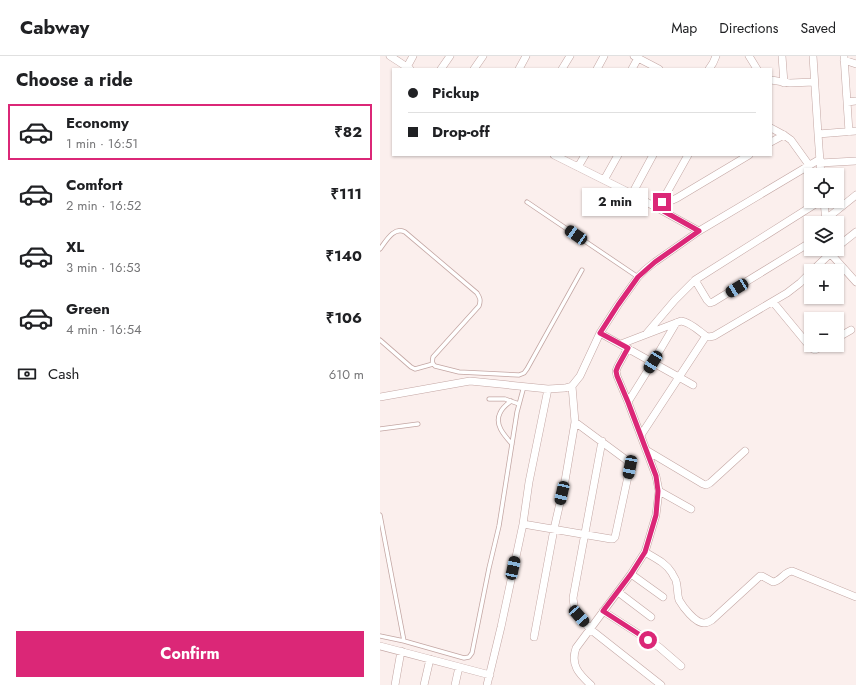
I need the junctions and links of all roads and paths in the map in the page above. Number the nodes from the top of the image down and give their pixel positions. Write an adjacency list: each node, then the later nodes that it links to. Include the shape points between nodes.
1 (390, 56): 15 (street)
2 (413, 56): 15 (street)
3 (450, 56): 16 (street)
4 (483, 56): 17 (street)
5 (526, 56): 18 (street)
6 (570, 56): 19 (street)
7 (604, 56): 20 (street)
8 (716, 56): 23 (street)
9 (749, 56): 24 (street)
10 (782, 56): 27 (street)
11 (813, 56): 26 (street)
12 (636, 57): 21 (street); 22 (street)
13 (844, 58): 14 (street); 29 (street)
14 (856, 64)
15 (409, 68)
16 (442, 68)
17 (475, 68)
18 (520, 68)
19 (563, 68)
20 (598, 68)
21 (632, 68)
22 (657, 68)
23 (710, 68)
24 (756, 68)
25 (772, 80): 27 (street)
26 (814, 82): 27 (street); 32 (street)
27 (784, 83)
28 (856, 101): 29 (street)
29 (847, 102): 31 (street)
30 (772, 129): 33 (street)
31 (852, 132): 32 (street)
32 (818, 134): 41 (street)
33 (784, 135): 34 (street); 43 (street, via 791,140)
34 (772, 141)
35 (556, 156): 44 (street)
36 (584, 156): 44 (street)
37 (617, 156): 46 (street)
38 (652, 156): 47 (street)
39 (687, 156): 50 (street)
40 (747, 156): 50 (street, via 677,198)
41 (820, 161): 42 (street); 43 (street); 45 (street)
42 (856, 161)
43 (809, 165): 53 (street)
44 (578, 167): 46 (street)
45 (821, 168)
46 (604, 180): 47 (street)
47 (632, 194): 50 (street)
48 (856, 195): 52 (street)
49 (527, 202): 64 (lane)
50 (660, 205): 53 (street)
51 (809, 208): 66 (street)
52 (832, 216)
53 (699, 231): 64 (street)
54 (856, 232): 55 (street)
55 (844, 241)
56 (804, 246): 66 (street, via 710,303)
57 (380, 249): 80 (lane, via 393,233 401,230 480,297 479,306 433,358)
58 (826, 256): 60 (street)
59 (837, 256): 63 (street)
60 (818, 264)
61 (856, 269): 63 (street)
62 (582, 270): 80 (lane, via 524,373 519,375 459,372)
63 (849, 275): 67 (street)
64 (638, 277): 73 (street, via 618,305)
65 (804, 278): 68 (street)
66 (695, 280): 71 (street, via 674,300)
67 (856, 282)
68 (773, 302): 74 (street, via 714,336); 76 (street)
69 (676, 323): 71 (street); 74 (street, via 686,322); 79 (street)
70 (851, 330): 72 (street)
71 (647, 333): 77 (street)
72 (844, 334)
73 (605, 336): 77 (street); 84 (street)
74 (706, 336): 81 (street)
75 (380, 340): 80 (lane, via 416,369)
76 (804, 341)
77 (621, 344): 78 (street)
78 (628, 348): 79 (street); 89 (street, via 616,371)
79 (653, 362): 81 (street); 89 (street)
80 (432, 364)
81 (679, 377): 82 (street); 94 (street)
82 (693, 385)
83 (524, 386): 85 (street); 86 (street, via 465,381); 90 (lane)
84 (572, 386): 85 (street); 91 (street)
85 (548, 389): 102 (street)
86 (380, 397)
87 (488, 400): 88 (lane, via 502,398)
88 (510, 401): 90 (lane); 96 (lane, via 500,413 499,419 502,431)
89 (628, 402): 94 (street)
90 (519, 404): 96 (lane)
91 (575, 422): 95 (street); 103 (street)
92 (418, 424): 93 (lane)
93 (380, 429)
94 (641, 435): 97 (street)
95 (602, 441): 104 (street); 104 (street, via 625,459 630,467 615,537 611,539)
96 (512, 444): 115 (lane, via 499,526 472,653 464,658)
97 (646, 450): 98 (street, via 706,485); 99 (street, via 656,476)
98 (745, 451)
99 (658, 491): 100 (street); 105 (street, via 656,515)
100 (691, 509)
101 (380, 515): 115 (lane)
102 (522, 524): 103 (street); 121 (street)
103 (554, 529): 104 (street); 114 (street)
104 (584, 535): 112 (street, via 573,598 579,616)
105 (645, 552): 106 (street); 109 (street, via 671,572 676,581 679,600 693,618 702,623 712,620 760,576 775,582 792,571)
106 (631, 574): 107 (street); 108 (street)
107 (618, 592): 110 (street); 111 (street)
108 (663, 597)
109 (856, 597)
110 (603, 611): 112 (street); 119 (street, via 658,647)
111 (651, 617)
112 (590, 629): 126 (street, via 576,648 573,660); 127 (street)
113 (380, 636): 115 (lane)
114 (534, 637)
115 (404, 641)
116 (380, 646): 117 (street)
117 (402, 651): 118 (street); 122 (street)
118 (430, 659): 120 (street); 123 (street)
119 (681, 666)
120 (459, 667): 121 (street); 124 (street)
121 (490, 675): 125 (street)
122 (395, 685)
123 (424, 685)
124 (455, 685)
125 (487, 685)
126 (591, 685)
127 (661, 685)

